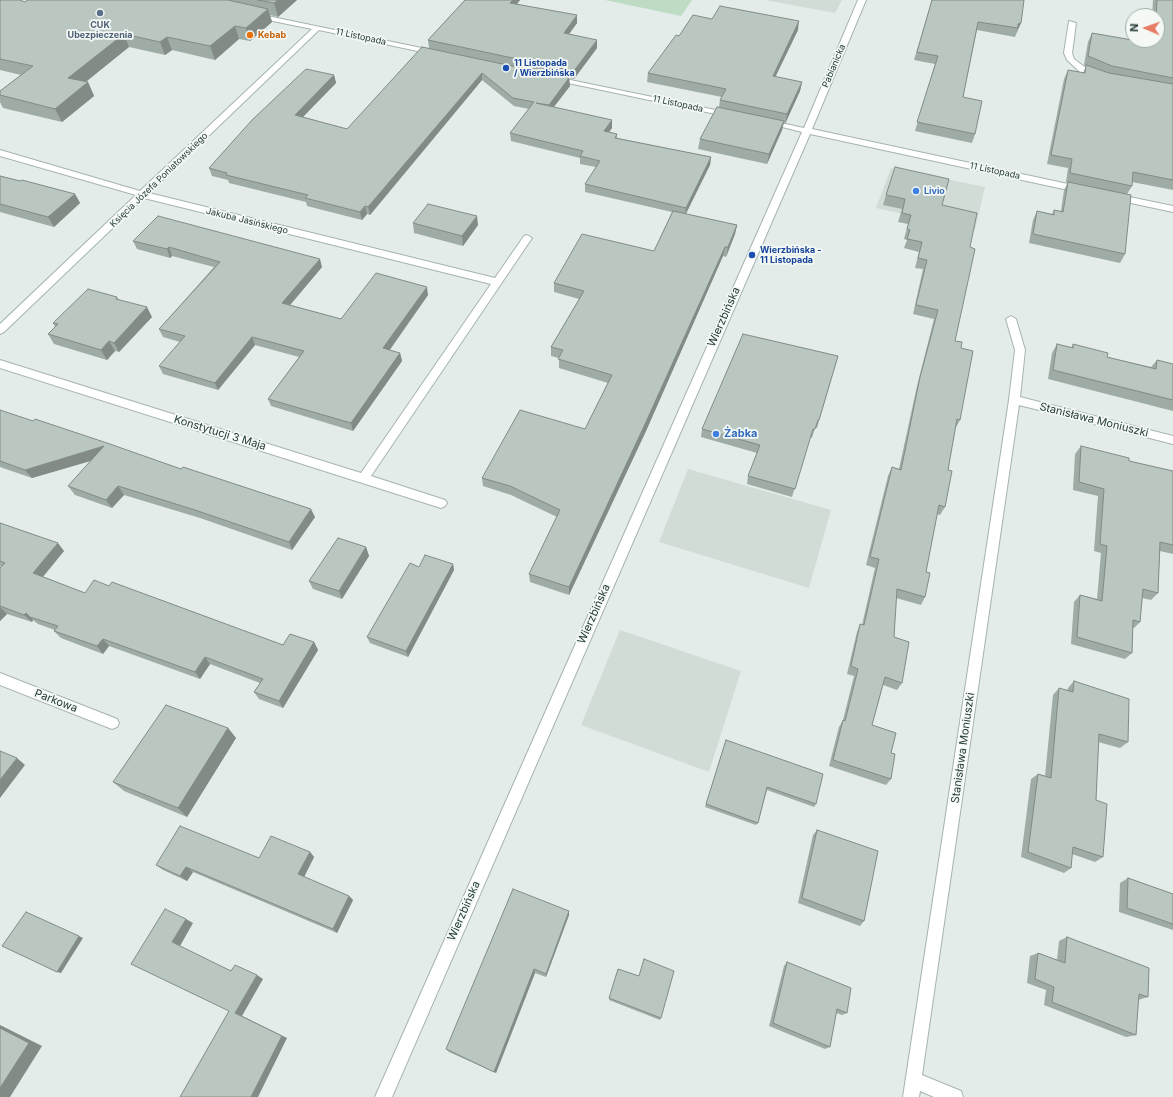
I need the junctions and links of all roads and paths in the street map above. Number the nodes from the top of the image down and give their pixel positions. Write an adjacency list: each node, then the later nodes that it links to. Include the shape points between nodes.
1 (862, 0): 10 (street, Pabianicka)
2 (250, 14): 4 (street, 11 Listopada)
3 (1072, 23): 7 (street, via 1068,53 1071,60 1083,70)
4 (317, 28): 5 (street, 11 Listopada); 14 (street, Księcia Józefa Poniatowskiego)
5 (446, 55)
6 (544, 76): 8 (street, 11 Listopada)
7 (1105, 78)
8 (736, 116)
9 (759, 121): 10 (street, 11 Listopada)
10 (807, 131): 12 (street, 11 Listopada); 28 (street, Wierzbińska)
11 (0, 154): 14 (street, Jakuba Jasińskiego)
12 (1090, 191)
13 (1105, 194): 15 (street)
14 (144, 195): 17 (street, Jakuba Jasińskiego); 19 (street, Księcia Józefa Poniatowskiego)
15 (1173, 209)
16 (527, 238): 17 (street)
17 (496, 282): 23 (street)
18 (1011, 319): 21 (street, Stanisława Moniuszki, via 1020,350)
19 (0, 330)
20 (0, 364): 23 (street, Konstytucji 3 Maja)
21 (1014, 400): 22 (street, Stanisława Moniuszki); 27 (street, Stanisława Moniuszki)
22 (1173, 440)
23 (364, 478): 24 (street, Konstytucji 3 Maja)
24 (441, 503)
25 (0, 679): 26 (street, Parkowa)
26 (112, 723)
27 (913, 1080): 29 (street, Stanisława Moniuszki); 30 (street)
28 (383, 1097)
29 (911, 1097)
30 (955, 1097)

